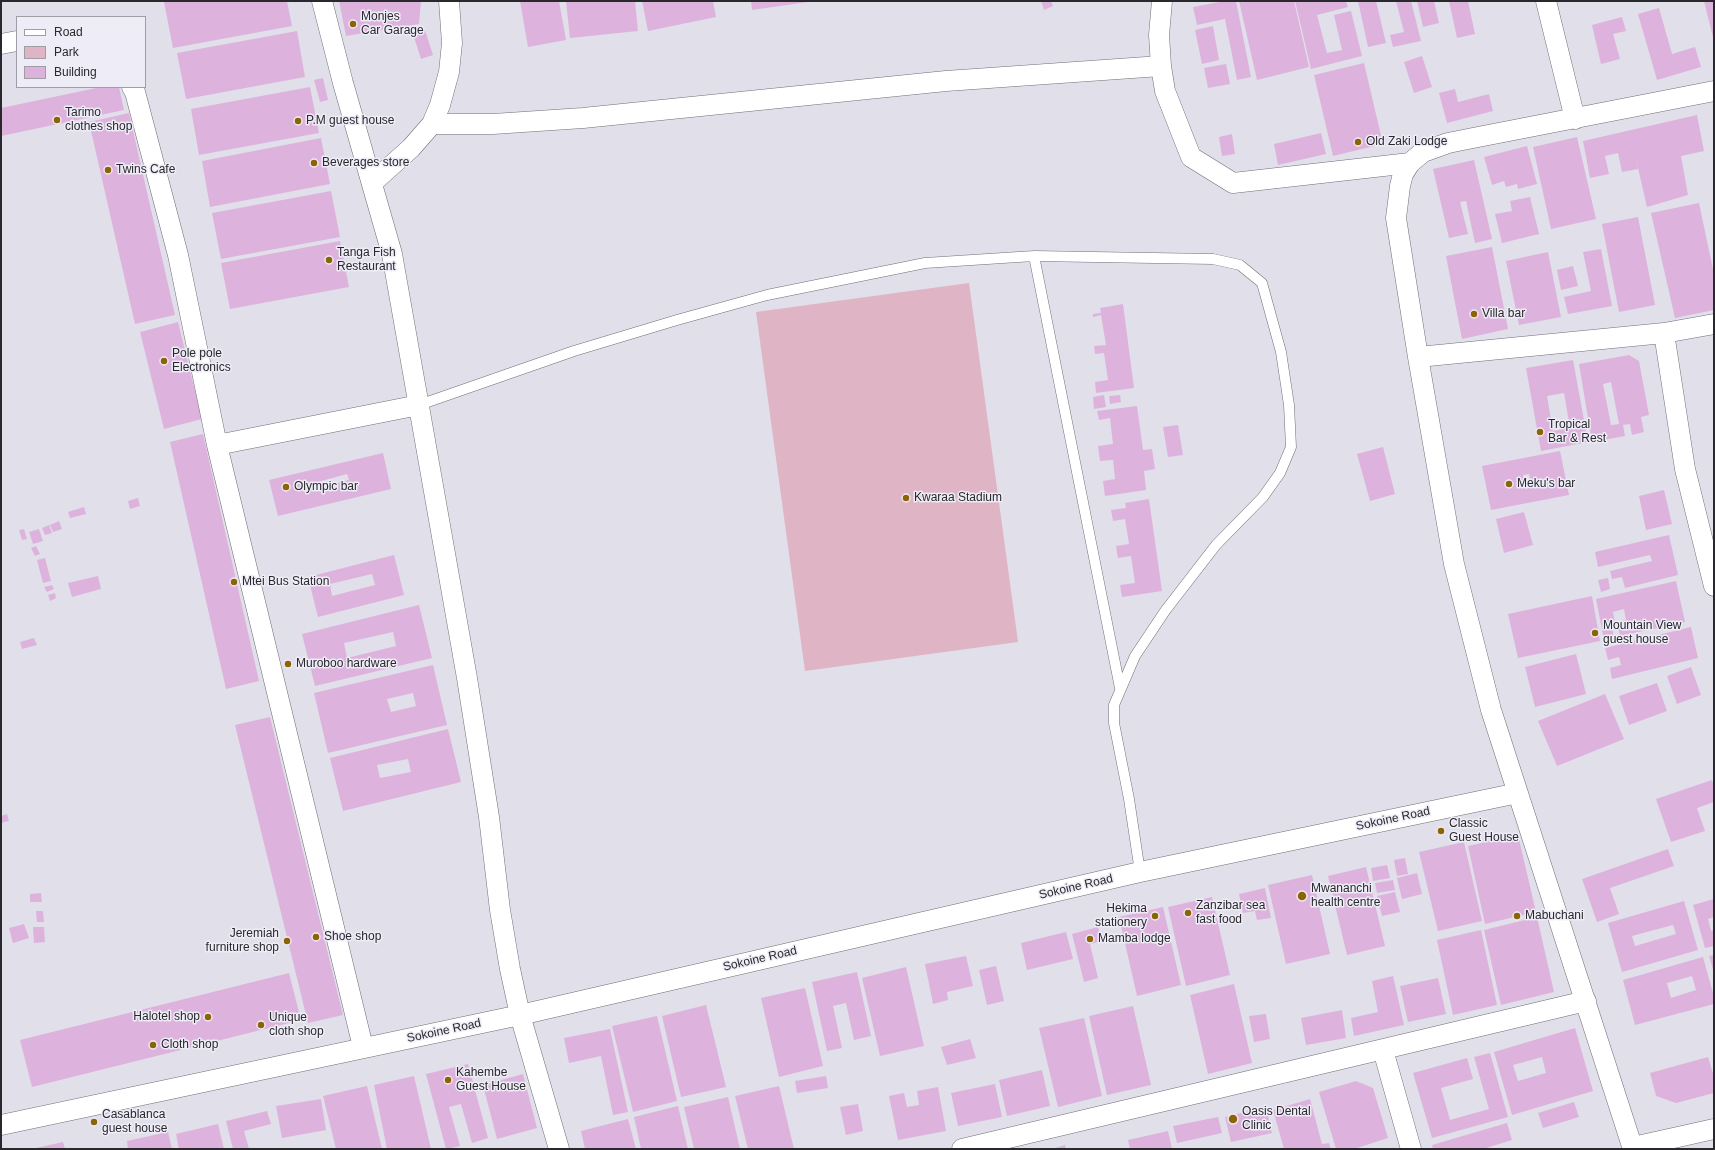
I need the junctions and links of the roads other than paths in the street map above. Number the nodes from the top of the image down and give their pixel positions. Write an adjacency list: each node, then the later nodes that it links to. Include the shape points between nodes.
1 (322, 1): 13 (street)
2 (449, 1): 11 (street, via 452,43 449,72)
3 (1162, 1): 7 (street)
4 (1546, 1): 10 (street)
5 (16, 42): 6 (street)
6 (1, 44)
7 (1161, 66): 11 (street, via 946,81 583,118 493,124); 12 (street, via 1165,91 1192,157 1233,183)
8 (133, 88): 19 (street, via 178,255)
9 (1714, 91): 10 (street)
10 (1575, 119): 12 (street, via 1448,143 1423,152)
11 (432, 124): 13 (street, via 411,148)
12 (1410, 163): 17 (street, via 1403,174 1396,218)
13 (372, 182): 18 (street, via 392,254)
14 (1034, 256): 18 (lane, via 925,263 767,295 574,352); 21 (lane); 21 (lane, via 1213,259 1240,265 1262,283 1281,352 1289,405 1290,447 1280,473 1263,497 1216,545 1165,611 1135,656)
15 (1714, 324): 16 (street)
16 (1664, 332): 17 (street); 20 (street, via 1685,469)
17 (1418, 357): 22 (street, via 1454,564 1491,710)
18 (419, 404): 19 (street); 25 (street, via 467,678 489,817 500,910)
19 (217, 445): 26 (street)
20 (1714, 586)
21 (1120, 688): 23 (lane, via 1114,705 1114,723)
22 (1518, 793): 23 (street, Sokoine Road); 24 (street)
23 (1140, 872): 25 (street, Sokoine Road)
24 (1586, 1001): 27 (street); 30 (street)
25 (520, 1014): 26 (street, Sokoine Road); 31 (street)
26 (364, 1047): 28 (street, Sokoine Road)
27 (1383, 1050): 32 (street); 33 (street)
28 (1, 1125)
29 (1714, 1129): 30 (street)
30 (1633, 1148)
31 (559, 1149)
32 (962, 1149)
33 (1411, 1149)

